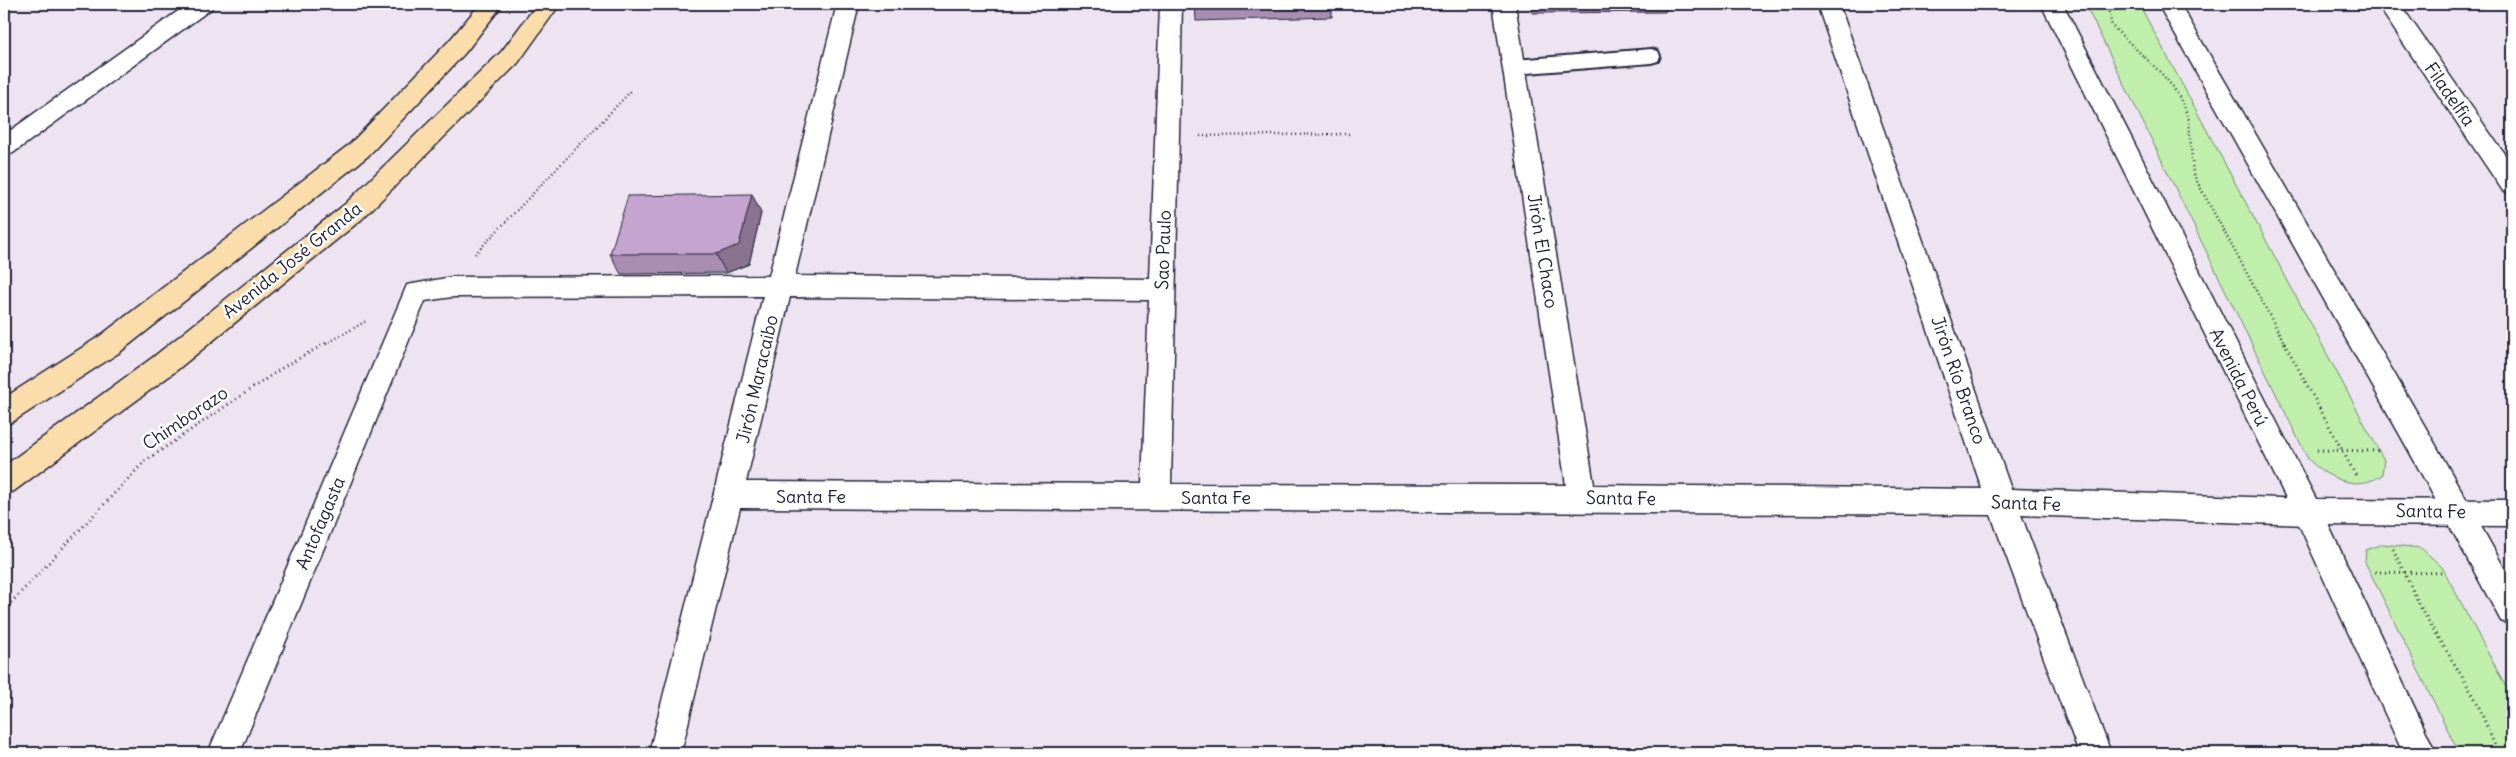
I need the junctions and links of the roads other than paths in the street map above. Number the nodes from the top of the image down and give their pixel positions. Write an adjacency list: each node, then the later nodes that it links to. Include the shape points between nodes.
1 (203, 4): 13 (street)
2 (492, 4): 17 (main road, via 458,47 359,150 110,344)
3 (549, 4): 18 (main road, Avenida José Granda, via 510,56 353,212 162,366)
4 (848, 4): 15 (street, Jirón Maracaibo)
5 (1171, 4): 16 (street, Sao Paulo)
6 (1504, 4): 12 (street, Jirón El Chaco)
7 (1828, 4): 22 (street, Jirón Río Branco)
8 (2052, 4): 23 (street, Avenida Perú)
9 (2169, 4): 24 (street)
10 (2388, 4): 14 (street, Filadelfia)
11 (1651, 56): 12 (lane)
12 (1514, 67): 21 (street, Jirón El Chaco)
13 (4, 147)
14 (2512, 184)
15 (778, 286): 16 (street); 19 (street, Jirón Maracaibo); 27 (street, Antofagasta, via 452,287 416,292)
16 (1162, 290): 20 (street, Sao Paulo)
17 (4, 413)
18 (4, 482)
19 (730, 495): 20 (street, Santa Fe); 28 (street, Jirón Maracaibo)
20 (1156, 497): 21 (street, Santa Fe)
21 (1582, 498): 22 (street, Santa Fe)
22 (2001, 502): 23 (street, Santa Fe); 29 (street, Jirón Río Branco)
23 (2308, 512): 24 (street, Santa Fe); 30 (street, Avenida Perú)
24 (2456, 512): 25 (street, Santa Fe); 26 (street)
25 (2512, 513)
26 (2512, 611)
27 (224, 753)
28 (665, 753)
29 (2095, 753)
30 (2420, 753)

